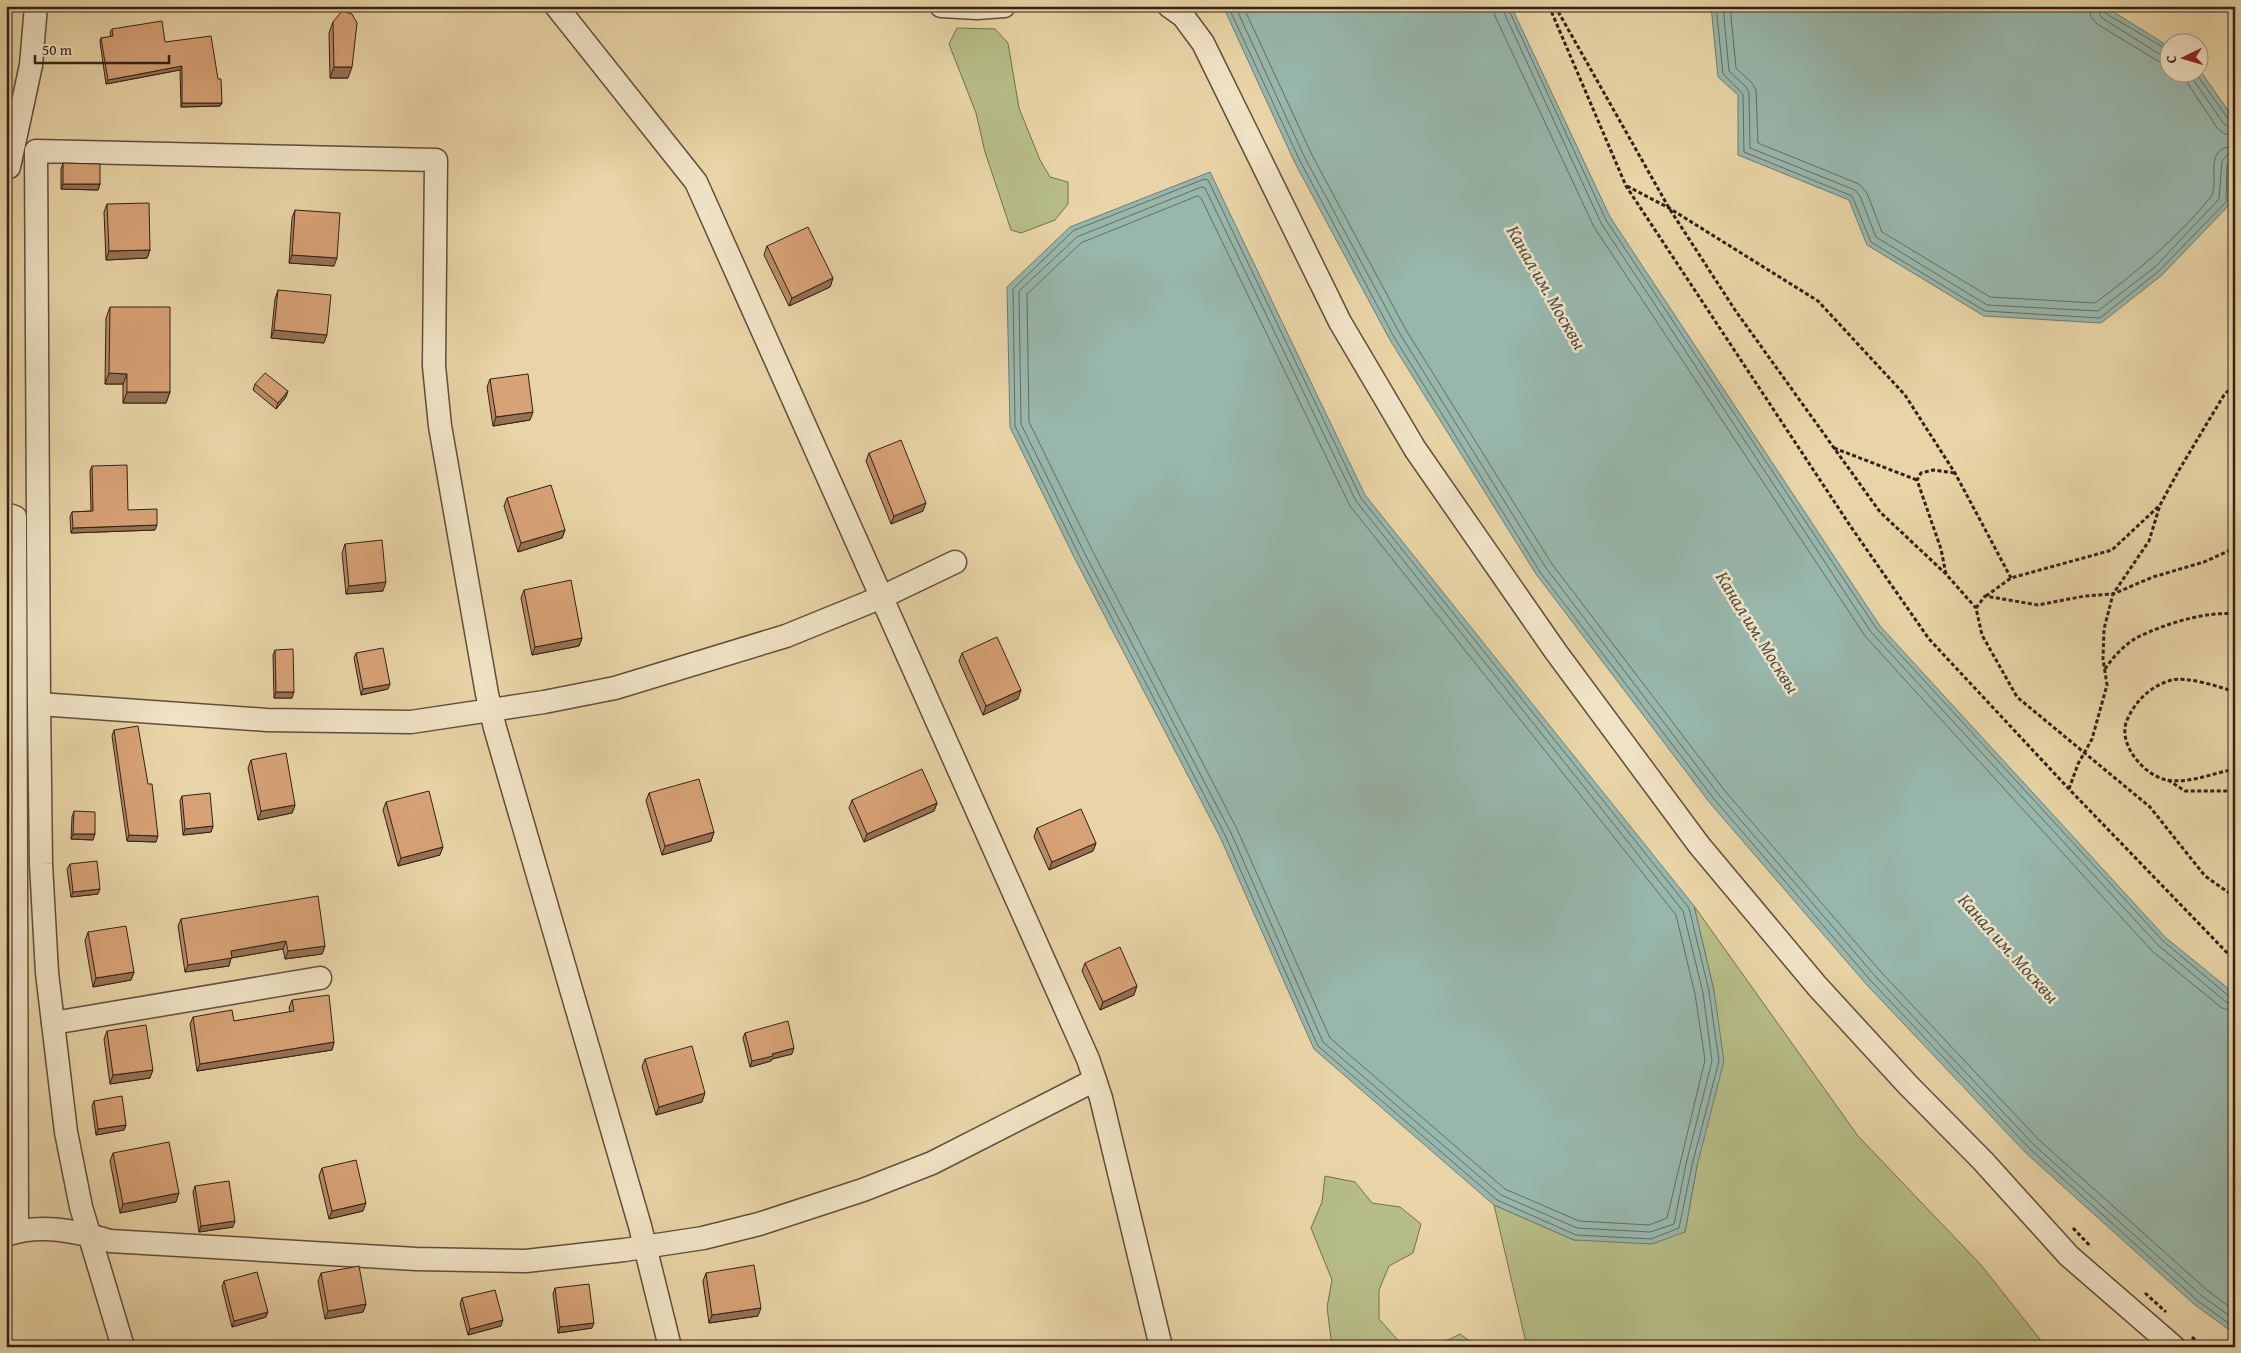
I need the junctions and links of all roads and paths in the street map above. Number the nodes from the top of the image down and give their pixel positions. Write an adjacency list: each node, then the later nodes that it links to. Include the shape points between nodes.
1 (36, 6): 8 (street, via 30,65 9,167)
2 (556, 6): 23 (street, via 696,182)
3 (941, 6): 4 (street)
4 (1004, 6)
5 (1169, 6): 46 (street, via 1184,16 1203,43 1340,322 1415,449 1556,652 1699,846 1817,986 2069,1256)
6 (1549, 6): 9 (path)
7 (1555, 6): 10 (path)
8 (6, 168)
9 (1626, 186): 10 (path); 33 (path, via 1851,527 1929,639)
10 (1669, 208): 12 (path, via 1735,310); 13 (path, via 1818,301 1905,395)
11 (2235, 384): 15 (path, via 2224,395 2200,433)
12 (1833, 448): 14 (path); 19 (path, via 1880,512)
13 (1955, 473): 14 (path, via 1933,470 1922,473); 20 (path)
14 (1917, 480): 19 (path)
15 (2160, 505): 20 (path, via 2112,550); 21 (path, via 2149,541)
16 (6, 514): 40 (street, via 16,517)
17 (2235, 548): 21 (path)
18 (955, 562): 23 (street)
19 (1946, 574): 24 (path)
20 (2011, 578): 22 (path)
21 (2113, 594): 22 (path, via 2038,605); 26 (path, via 2104,629)
22 (1985, 596): 24 (path)
23 (882, 597): 29 (street, via 786,636 615,688); 39 (street)
24 (1976, 608): 30 (path, via 1982,635 2018,697)
25 (2235, 614): 26 (path, via 2221,612 2137,638 2114,656)
26 (2105, 669): 30 (path, via 2107,685 2092,739)
27 (2235, 692): 32 (path, via 2210,684 2173,679 2148,691 2133,708 2126,725 2128,743 2135,760 2151,773)
28 (39, 704): 29 (street, via 267,720 372,722 411,722); 29 (street, via 36,151 436,160 434,366 440,426); 38 (street, via 41,864)
29 (491, 710): 42 (street)
30 (2084, 754): 33 (path); 35 (path, via 2150,808 2204,876)
31 (2235, 769): 32 (path, via 2208,777)
32 (2167, 780): 34 (path, via 2185,791)
33 (2069, 790): 36 (path)
34 (2235, 792)
35 (2235, 897)
36 (2235, 961)
37 (320, 978): 38 (street)
38 (53, 1023): 41 (street, via 66,1132)
39 (1095, 1080): 42 (street, via 932,1163 863,1190 759,1224 703,1238); 45 (street)
40 (12, 1233): 41 (street, via 74,1231)
41 (90, 1235): 42 (street, via 110,1241 416,1259 526,1261); 43 (street)
42 (645, 1247): 44 (street)
43 (123, 1347)
44 (670, 1347)
45 (1162, 1347)
46 (2174, 1347)

